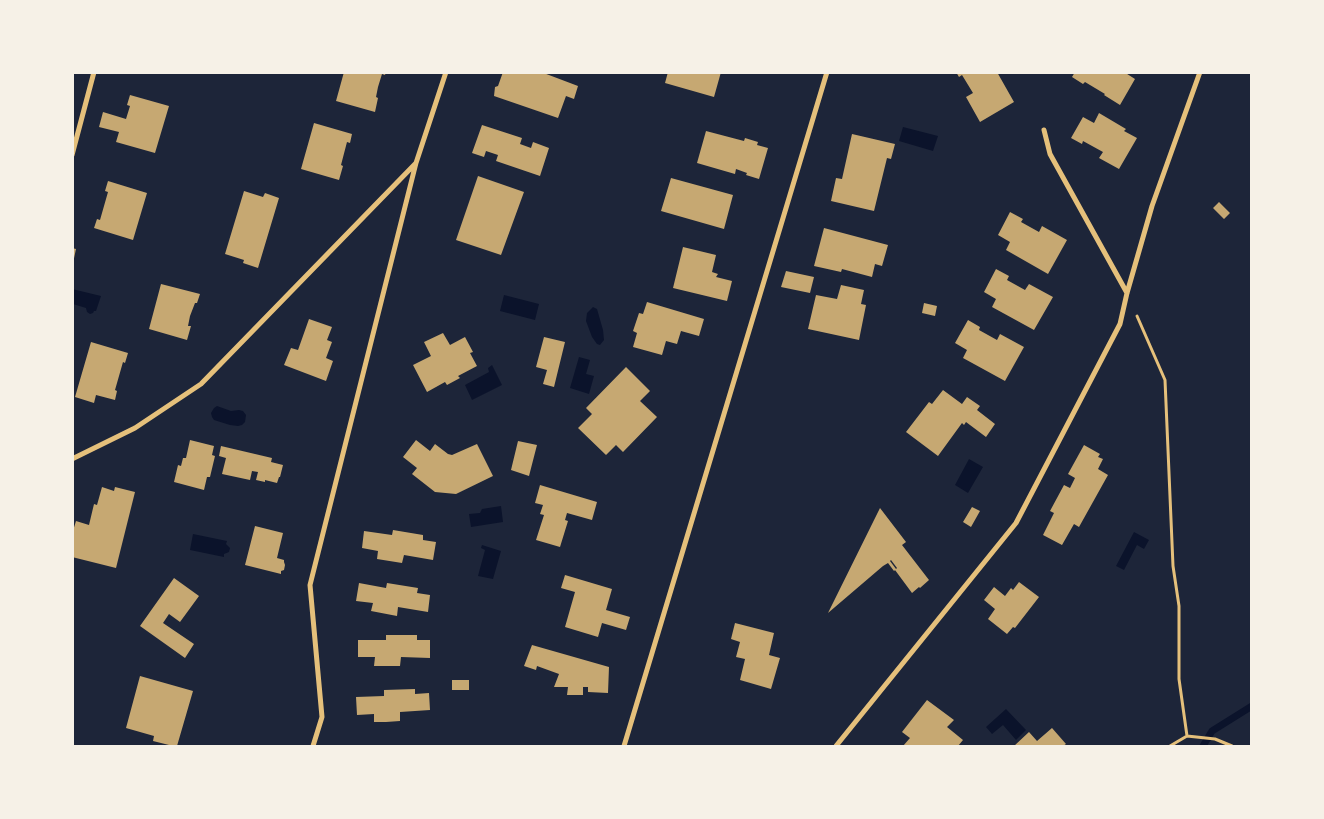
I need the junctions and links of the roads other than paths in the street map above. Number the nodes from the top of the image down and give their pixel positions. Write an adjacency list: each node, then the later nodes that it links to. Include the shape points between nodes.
1 (94, 72): 6 (street)
2 (446, 72): 7 (street)
3 (827, 72): 11 (street)
4 (1200, 72): 8 (street, via 1152,206)
5 (1044, 130): 8 (street, via 1050,154)
6 (72, 155)
7 (416, 163): 9 (street, via 201,384 136,428); 10 (street, via 310,585 322,717)
8 (1127, 293): 12 (street, via 1120,324 1016,523)
9 (72, 458)
10 (314, 746)
11 (624, 746)
12 (836, 746)

